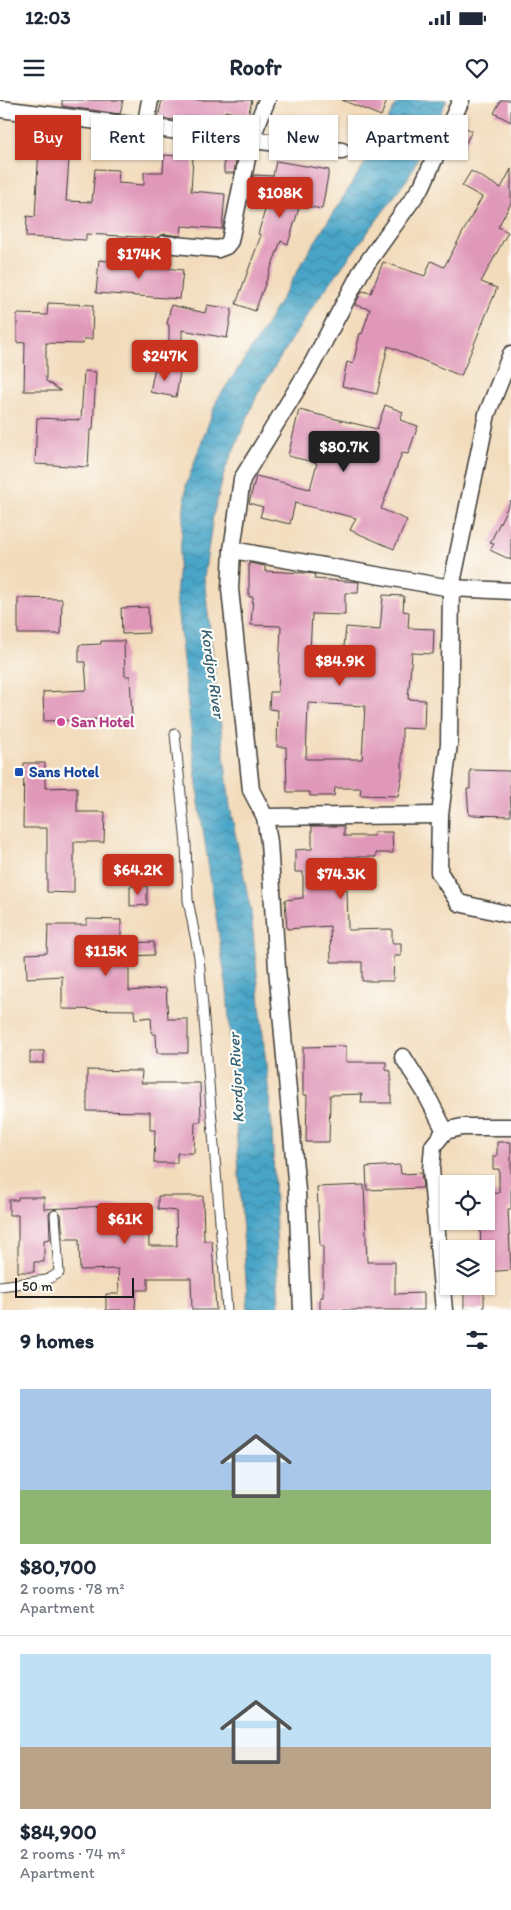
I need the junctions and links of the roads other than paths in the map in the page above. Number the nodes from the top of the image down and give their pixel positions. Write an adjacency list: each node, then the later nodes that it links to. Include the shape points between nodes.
1 (150, 100): 5 (street)
2 (267, 100): 7 (street)
3 (460, 100): 13 (street, via 422,186 362,270 311,366 242,479)
4 (0, 109): 6 (street)
5 (147, 115)
6 (91, 121)
7 (259, 121)
8 (259, 140): 9 (street)
9 (342, 151)
10 (247, 160): 11 (street, via 230,241 226,246 218,249)
11 (164, 244)
12 (511, 354): 14 (street, via 487,414)
13 (232, 550): 14 (street); 18 (street, via 230,589 251,790)
14 (450, 588): 15 (street); 17 (street, via 449,744)
15 (511, 591)
16 (174, 734): 25 (lane, via 186,844 188,900 199,956)
17 (440, 815): 18 (street); 19 (street, via 439,872 459,903)
18 (265, 817): 26 (street, via 270,842 277,968 297,1191)
19 (511, 915)
20 (403, 1057): 22 (street)
21 (511, 1127): 22 (street, via 462,1127)
22 (445, 1131): 27 (street, via 433,1146 431,1170)
23 (55, 1215): 24 (lane, via 58,1273 47,1280)
24 (0, 1286)
25 (227, 1310)
26 (302, 1310)
27 (444, 1310)

